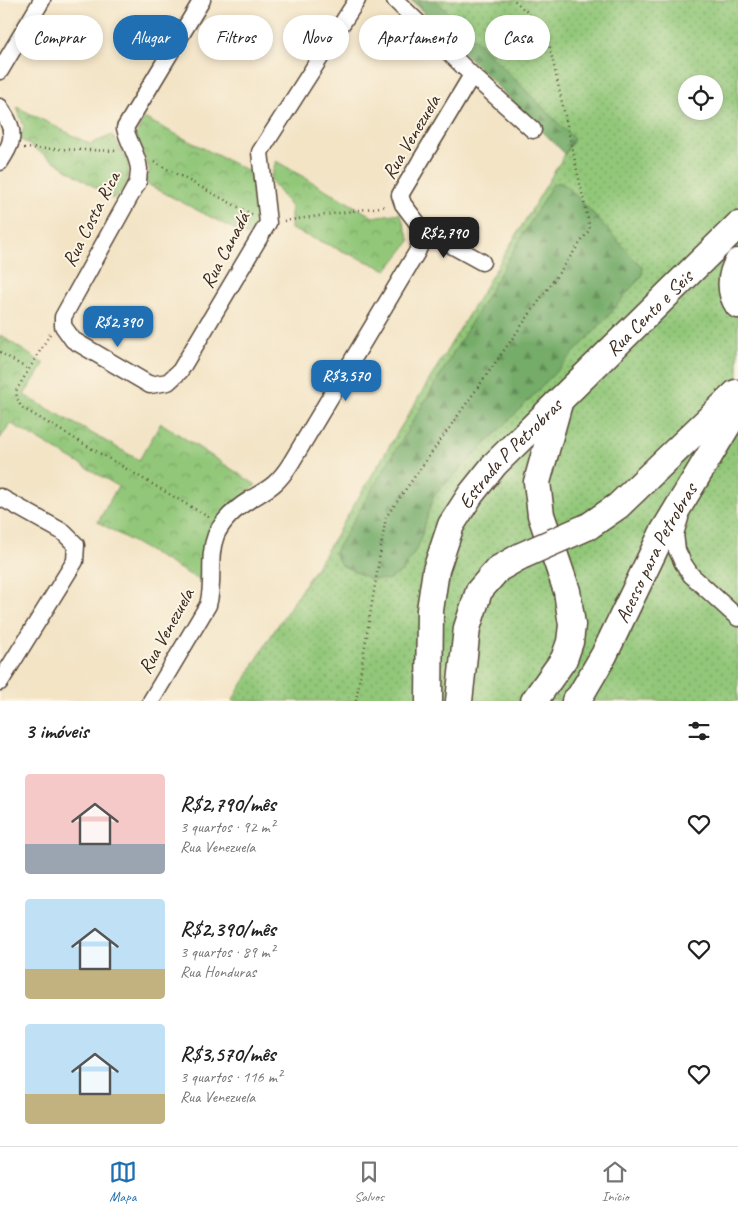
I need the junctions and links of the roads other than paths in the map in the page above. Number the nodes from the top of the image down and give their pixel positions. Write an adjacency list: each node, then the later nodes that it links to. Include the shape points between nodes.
1 (42, 0): 5 (street)
2 (202, 0): 15 (street, Rua Costa Rica, via 125,128 139,168 138,182 64,317 63,326 74,340 150,385)
3 (357, 0): 15 (street, Rua Canadá, via 260,152 268,223 180,371)
4 (394, 0): 6 (street)
5 (0, 71)
6 (472, 75): 8 (street); 11 (street, Rua Venezuela, via 400,195)
7 (0, 106): 9 (street, via 12,132 9,148)
8 (533, 130)
9 (0, 162)
10 (738, 225): 17 (main road, Rua Cento e Seis)
11 (422, 229): 12 (street); 23 (street, Rua Venezuela, via 417,252 291,464 273,485 239,507 222,525 212,548 212,588 208,605)
12 (482, 262)
13 (738, 262): 14 (main road, via 731,284)
14 (738, 305)
15 (168, 382)
16 (738, 391): 25 (main road, Acesso para Petrobras, bridge, via 618,506 589,526 498,568 479,591 467,628)
17 (560, 400): 24 (main road, Estrada P Petrobras, via 495,464 451,525 436,570 430,610); 26 (main road, Estrada P Petrobras, via 537,482 541,516 567,591 572,624 564,659)
18 (738, 408): 19 (main road, Acesso para Petrobras)
19 (693, 483): 21 (street, via 675,534 677,550 691,576); 27 (main road, Acesso para Petrobras, via 662,534 604,655)
20 (0, 497): 22 (street, via 64,532 76,545 75,560)
21 (738, 618)
22 (0, 682)
23 (151, 701)
24 (429, 701)
25 (459, 701)
26 (534, 701)
27 (575, 701)

